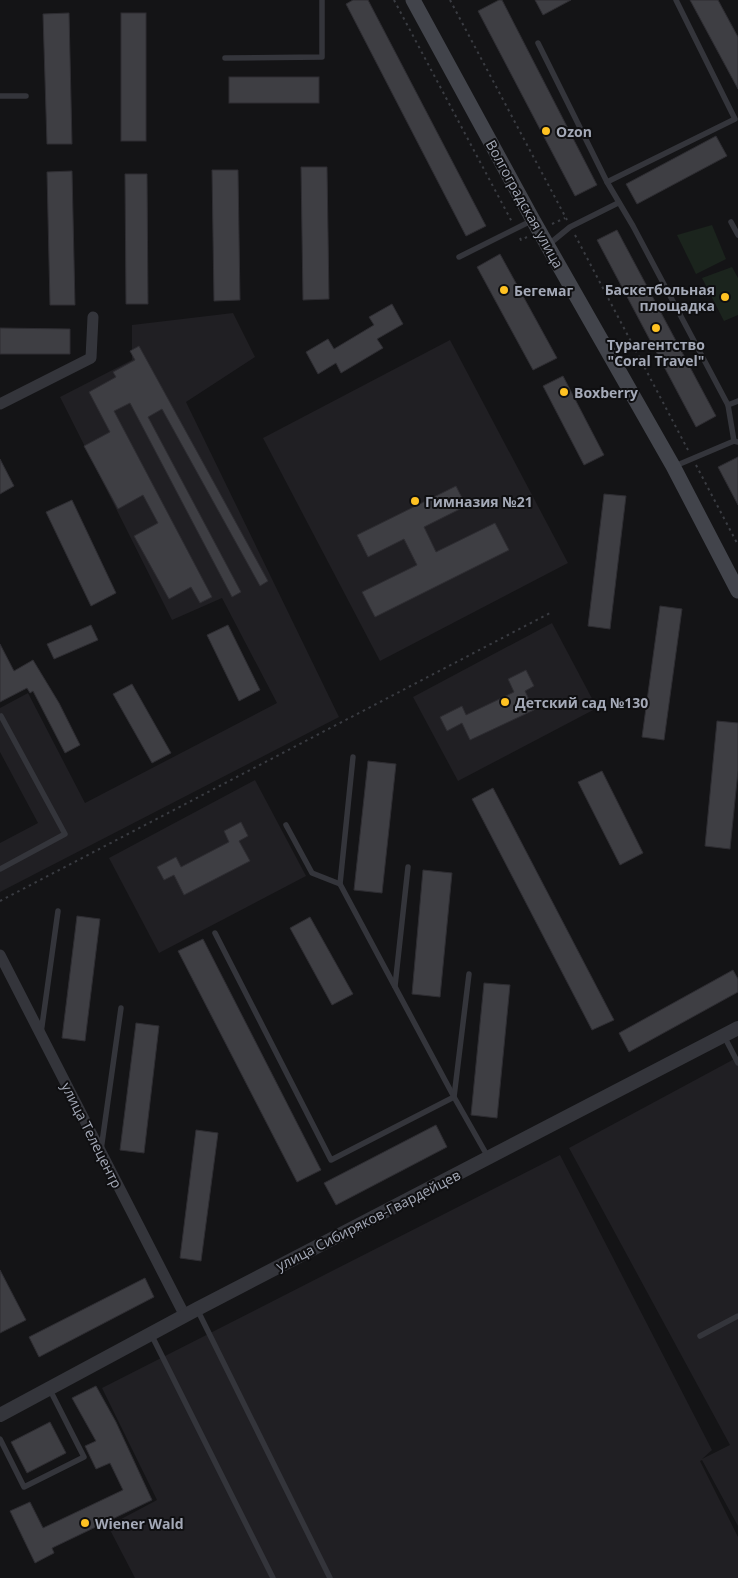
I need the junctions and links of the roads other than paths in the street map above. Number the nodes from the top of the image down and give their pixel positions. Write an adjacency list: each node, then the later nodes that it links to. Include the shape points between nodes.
1 (322, 0): 5 (lane, via 322,57)
2 (413, 0): 10 (main road, Волгоградская улица)
3 (676, 0): 8 (lane, via 735,118)
4 (538, 43): 8 (lane)
5 (225, 58)
6 (0, 96): 7 (lane)
7 (26, 96)
8 (607, 182): 9 (lane)
9 (618, 203): 13 (lane, via 570,227); 18 (lane)
10 (533, 220): 13 (main road, Волгоградская улица); 14 (lane)
11 (731, 222): 12 (lane)
12 (738, 235)
13 (548, 245): 20 (main road, Волгоградская улица)
14 (459, 257)
15 (93, 317): 17 (street, via 91,358)
16 (738, 401): 18 (lane)
17 (0, 404)
18 (728, 406): 19 (lane)
19 (736, 441): 20 (lane)
20 (673, 466): 21 (main road, Волгоградская улица)
21 (738, 591)
22 (1, 716): 26 (lane, via 65,834)
23 (353, 757): 27 (lane)
24 (286, 825): 27 (lane, via 312,873)
25 (408, 867): 32 (lane)
26 (0, 869)
27 (340, 884): 32 (lane)
28 (58, 912): 35 (lane)
29 (215, 933): 38 (lane, via 332,1160)
30 (0, 954): 35 (street, улица Телецентр)
31 (469, 974): 38 (lane)
32 (395, 987): 38 (lane)
33 (121, 1008): 39 (lane)
34 (738, 1028): 36 (street, улица Сибиряков-Гвардейцев)
35 (41, 1035): 39 (street, улица Телецентр)
36 (724, 1036): 37 (lane); 40 (street, улица Сибиряков-Гвардейцев)
37 (738, 1063)
38 (454, 1097): 40 (lane)
39 (101, 1152): 41 (street, улица Телецентр)
40 (489, 1158): 41 (street, улица Сибиряков-Гвардейцев)
41 (191, 1313): 43 (street, улица Сибиряков-Гвардейцев); 49 (lane)
42 (738, 1316): 44 (lane)
43 (151, 1334): 45 (street, улица Сибиряков-Гвардейцев); 48 (lane)
44 (700, 1336)
45 (50, 1388): 46 (street, улица Сибиряков-Гвардейцев); 47 (lane, via 84,1457 24,1487)
46 (0, 1415)
47 (0, 1439)
48 (273, 1578)
49 (330, 1578)

